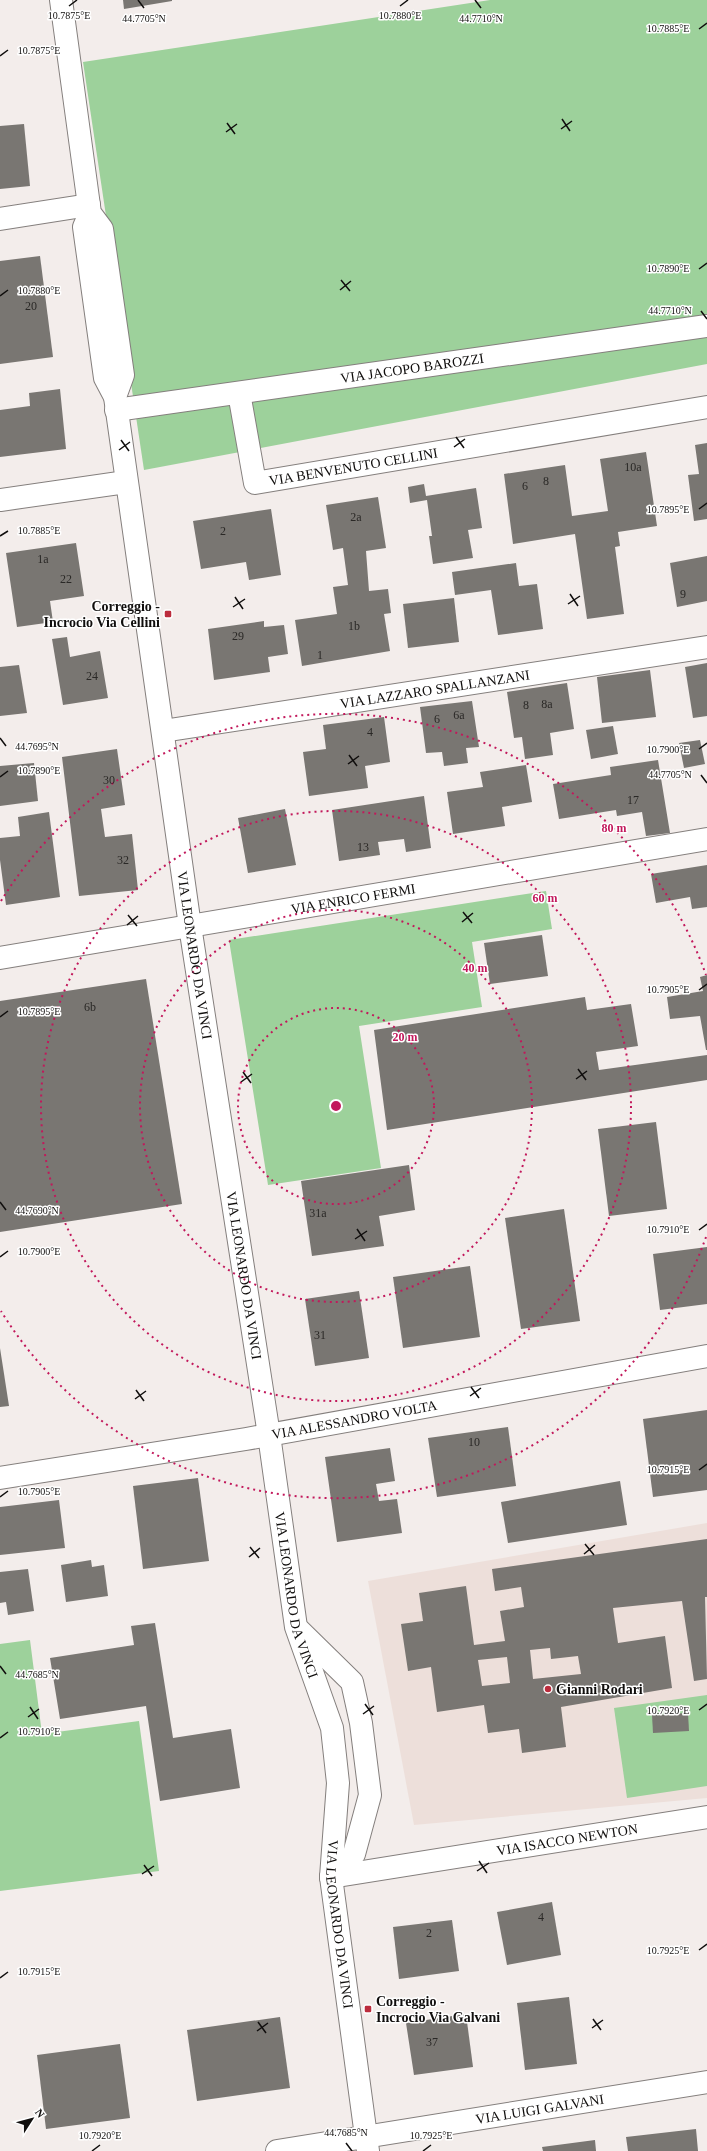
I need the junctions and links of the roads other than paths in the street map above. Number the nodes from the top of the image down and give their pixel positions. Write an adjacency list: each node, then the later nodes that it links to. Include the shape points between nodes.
1 (61, 0): 2 (street, VIA LEONARDO DA VINCI)
2 (90, 209): 3 (street); 6 (street, VIA LEONARDO DA VINCI, via 84,227 105,378)
3 (0, 219)
4 (707, 326): 5 (street, VIA JACOPO BAROZZI)
5 (239, 392): 6 (street, VIA JACOPO BAROZZI); 7 (street, VIA BENVENUTO CELLINI, via 255,483)
6 (116, 403): 8 (street, VIA LEONARDO DA VINCI)
7 (707, 407)
8 (126, 482): 9 (street); 11 (street, VIA LEONARDO DA VINCI)
9 (0, 500)
10 (707, 647): 11 (street, VIA LAZZARO SPALLANZANI)
11 (163, 731): 13 (street, VIA LEONARDO DA VINCI)
12 (707, 839): 13 (street, VIA ENRICO FERMI)
13 (190, 926): 14 (street, VIA ENRICO FERMI); 16 (street, VIA LEONARDO DA VINCI)
14 (0, 958)
15 (707, 1356): 16 (street, VIA ALESSANDRO VOLTA)
16 (269, 1435): 17 (street, VIA ALESSANDRO VOLTA); 18 (street, VIA LEONARDO DA VINCI)
17 (0, 1478)
18 (296, 1627): 20 (street, VIA LEONARDO DA VINCI, via 332,1728 338,1783); 20 (street, via 352,1682 361,1723 370,1795 354,1854)
19 (707, 1816): 20 (street, VIA ISACCO NEWTON)
20 (331, 1877): 22 (street, VIA LEONARDO DA VINCI)
21 (707, 2082): 22 (street, VIA LUIGI GALVANI)
22 (367, 2144): 23 (street, VIA LUIGI GALVANI)
23 (277, 2151)

